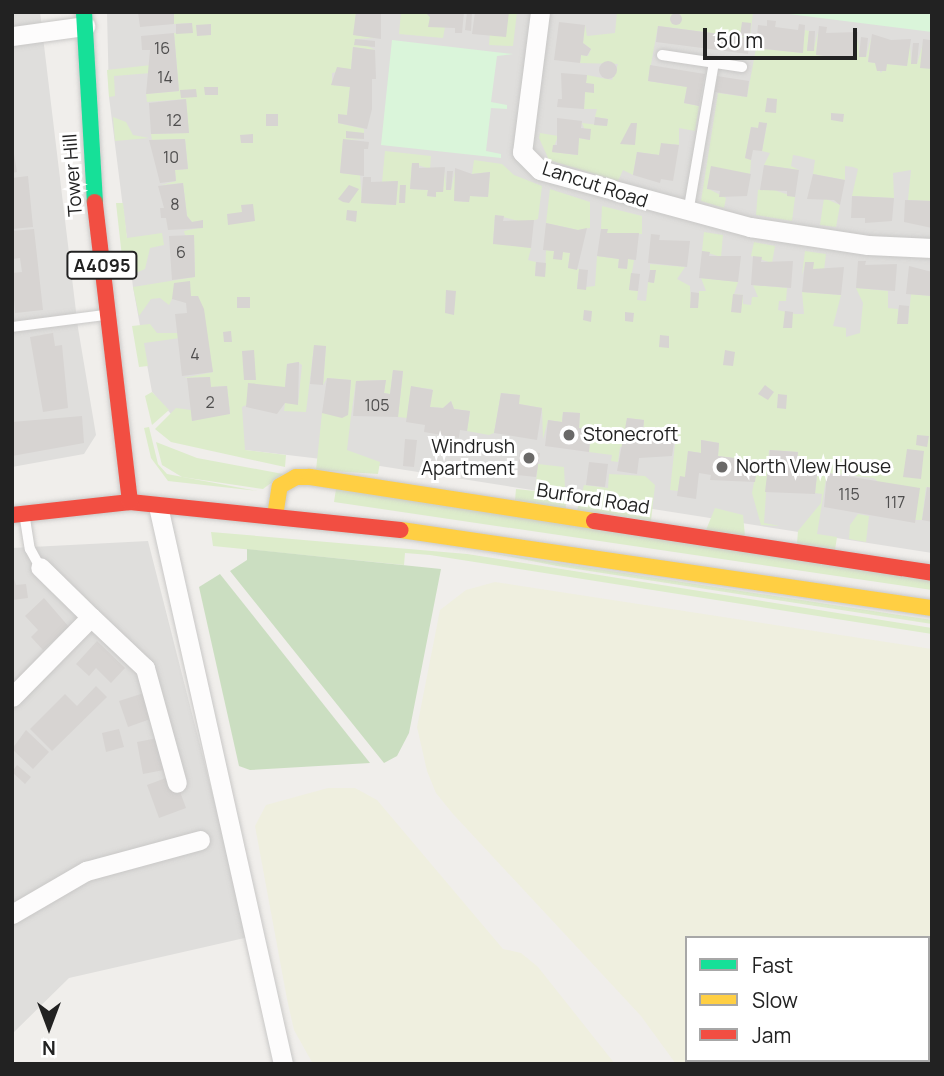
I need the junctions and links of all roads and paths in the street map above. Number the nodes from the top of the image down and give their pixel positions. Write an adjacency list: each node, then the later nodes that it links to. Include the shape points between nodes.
1 (540, 12): 7 (street, Lancut Road, via 524,157 548,173)
2 (84, 19): 3 (street); 9 (main road, Tower Hill / A4095)
3 (12, 36)
4 (662, 55): 5 (lane)
5 (714, 63): 6 (lane); 7 (lane)
6 (742, 67)
7 (688, 214): 8 (street, Lancut Road, via 815,238)
8 (932, 248)
9 (107, 315): 10 (lane); 11 (main road, Tower Hill / A4095)
10 (12, 327)
11 (130, 502): 12 (main road); 13 (main road)
12 (158, 506): 14 (main road); 23 (street)
13 (18, 514): 15 (lane)
14 (275, 516): 16 (main road, Burford Road, via 280,486 296,477 310,477); 17 (main road, via 468,537)
15 (40, 568): 18 (street)
16 (932, 573)
17 (932, 608)
18 (91, 617): 19 (street); 20 (street, via 145,668)
19 (12, 697)
20 (177, 783)
21 (200, 840): 22 (street, via 86,871)
22 (12, 914)
23 (283, 1064)

